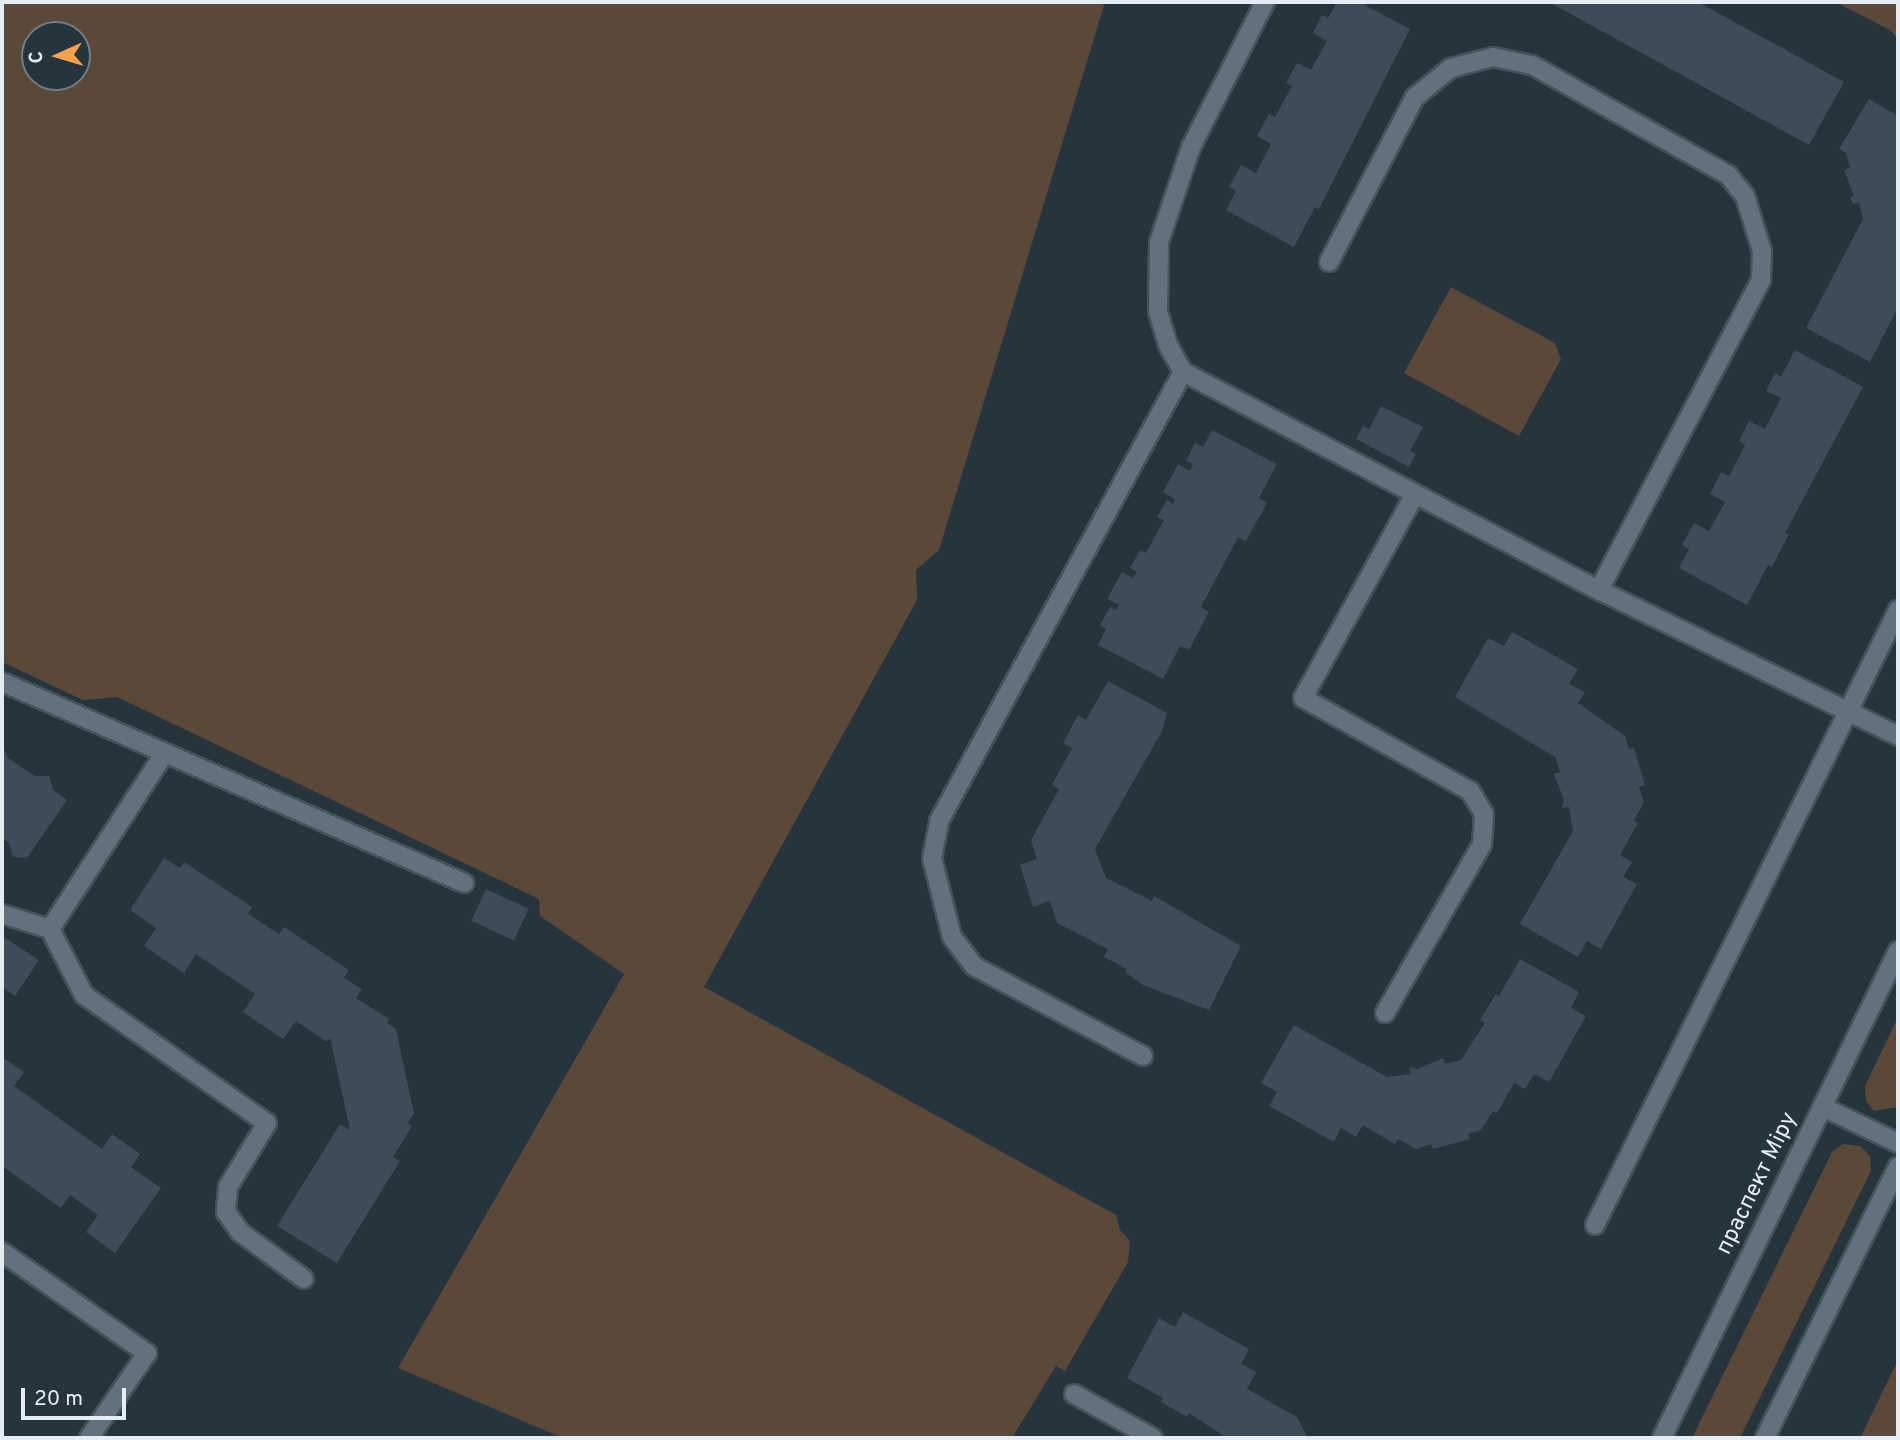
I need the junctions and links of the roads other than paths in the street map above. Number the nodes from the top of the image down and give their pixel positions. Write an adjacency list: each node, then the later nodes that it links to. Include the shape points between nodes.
1 (1265, 2): 3 (street, via 1191,147 1158,242 1158,312 1168,345)
2 (1329, 262): 5 (street, via 1415,97 1451,68 1493,57 1532,65 1728,175 1737,185 1745,196 1762,251 1761,280)
3 (1184, 372): 4 (street); 16 (street, via 939,821 932,858 952,937 974,966)
4 (1414, 496): 5 (street); 15 (street, via 1303,698 1470,791 1484,814 1482,844)
5 (1599, 590): 8 (street)
6 (1898, 610): 8 (street)
7 (2, 682): 10 (street)
8 (1850, 713): 9 (street); 20 (street)
9 (1898, 736)
10 (164, 754): 11 (street); 13 (street)
11 (464, 883)
12 (2, 914): 13 (street)
13 (50, 929): 22 (street, via 84,995 267,1123 228,1187 226,1212 240,1232)
14 (1898, 951): 17 (street, праспект Міру)
15 (1385, 1013)
16 (1143, 1056)
17 (1823, 1107): 18 (street); 26 (street, праспект Міру)
18 (1898, 1143)
19 (1898, 1167): 27 (street)
20 (1595, 1225)
21 (2, 1252): 24 (street, via 147,1353)
22 (304, 1279)
23 (1074, 1394): 25 (street)
24 (89, 1438)
25 (1153, 1438)
26 (1662, 1438)
27 (1765, 1438)

